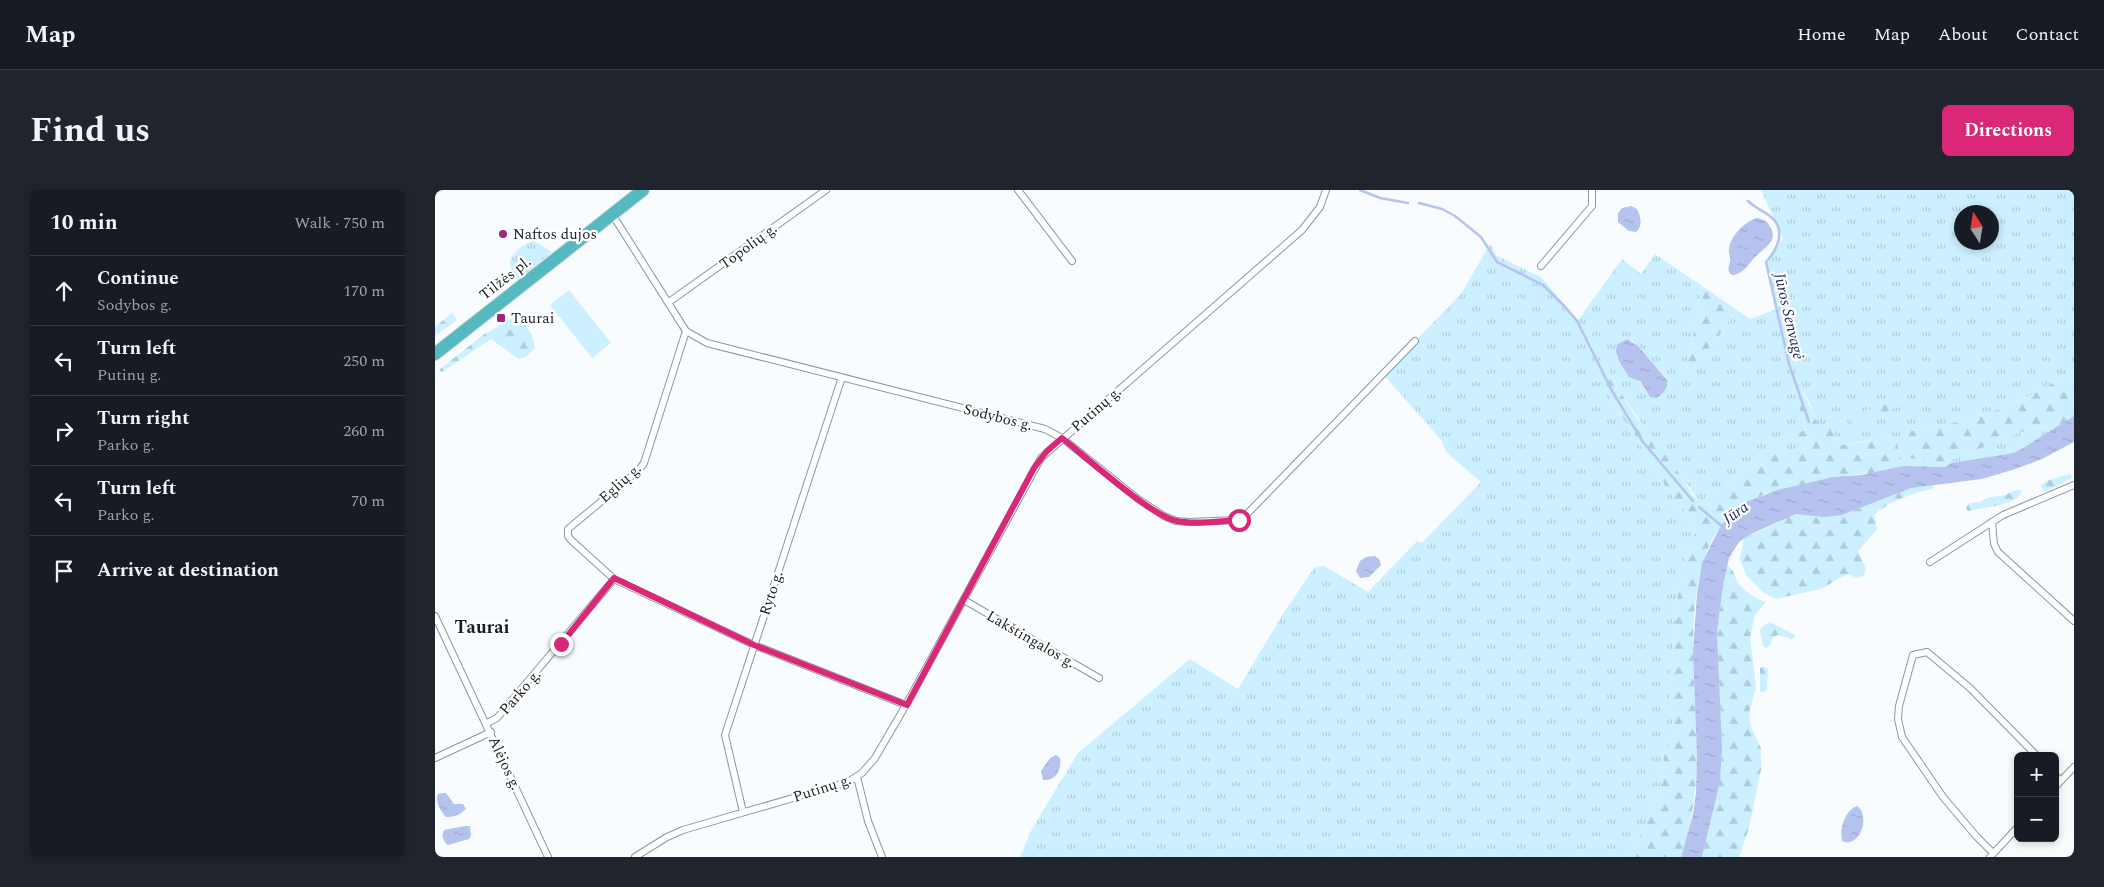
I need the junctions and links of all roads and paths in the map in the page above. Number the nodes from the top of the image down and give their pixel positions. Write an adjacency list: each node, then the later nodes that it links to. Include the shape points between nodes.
1 (643, 190): 6 (highway, Tilžės pl.)
2 (826, 190): 9 (street, Topolių g.)
3 (1017, 190): 7 (street)
4 (1326, 190): 14 (street, Putinų g., via 1320,207 1302,230)
5 (1591, 190): 8 (street, via 1593,206)
6 (612, 214): 9 (street); 12 (highway, Tilžės pl.)
7 (1072, 261)
8 (1541, 266)
9 (669, 302): 10 (street)
10 (686, 331): 13 (street, Sodybos g., via 707,343); 18 (street, Eglių g., via 644,463 568,529 571,540)
11 (1415, 341): 14 (street, Sodybos g., via 1239,520 1189,522 1164,516)
12 (435, 354)
13 (842, 377): 14 (street, Sodybos g., via 1045,429); 22 (street, Ryto g.)
14 (1062, 438): 19 (street, Putinų g., via 1034,468)
15 (2074, 485): 16 (street)
16 (1992, 522): 17 (street); 21 (street, via 1993,544 1998,552)
17 (1931, 562)
18 (614, 578): 22 (street); 25 (street, Parko g., via 504,711)
19 (964, 600): 23 (street, Lakštingalos g.); 24 (street, Putinų g.)
20 (435, 616): 25 (street, Alėjos g.)
21 (2074, 621)
22 (754, 645): 24 (street); 35 (street, Ryto g., via 725,735)
23 (1099, 678)
24 (907, 705): 31 (street, Putinų g., via 872,762)
25 (487, 724): 26 (street, Alėjos g.)
26 (491, 732): 28 (street); 38 (street, Alėjos g.)
27 (2033, 752): 37 (street, via 1970,688 1927,652 1913,655 1899,706 1902,737 1943,797)
28 (435, 758)
29 (2074, 767): 32 (street)
30 (2059, 776): 32 (street)
31 (857, 777): 35 (street, Putinų g.); 40 (street, via 868,821)
32 (2063, 778): 33 (street); 34 (street)
33 (2074, 779)
34 (2059, 782)
35 (743, 812): 39 (street, Putinų g., via 667,837)
36 (2014, 831): 37 (street)
37 (1991, 855)
38 (548, 857)
39 (635, 857)
40 (882, 857)

